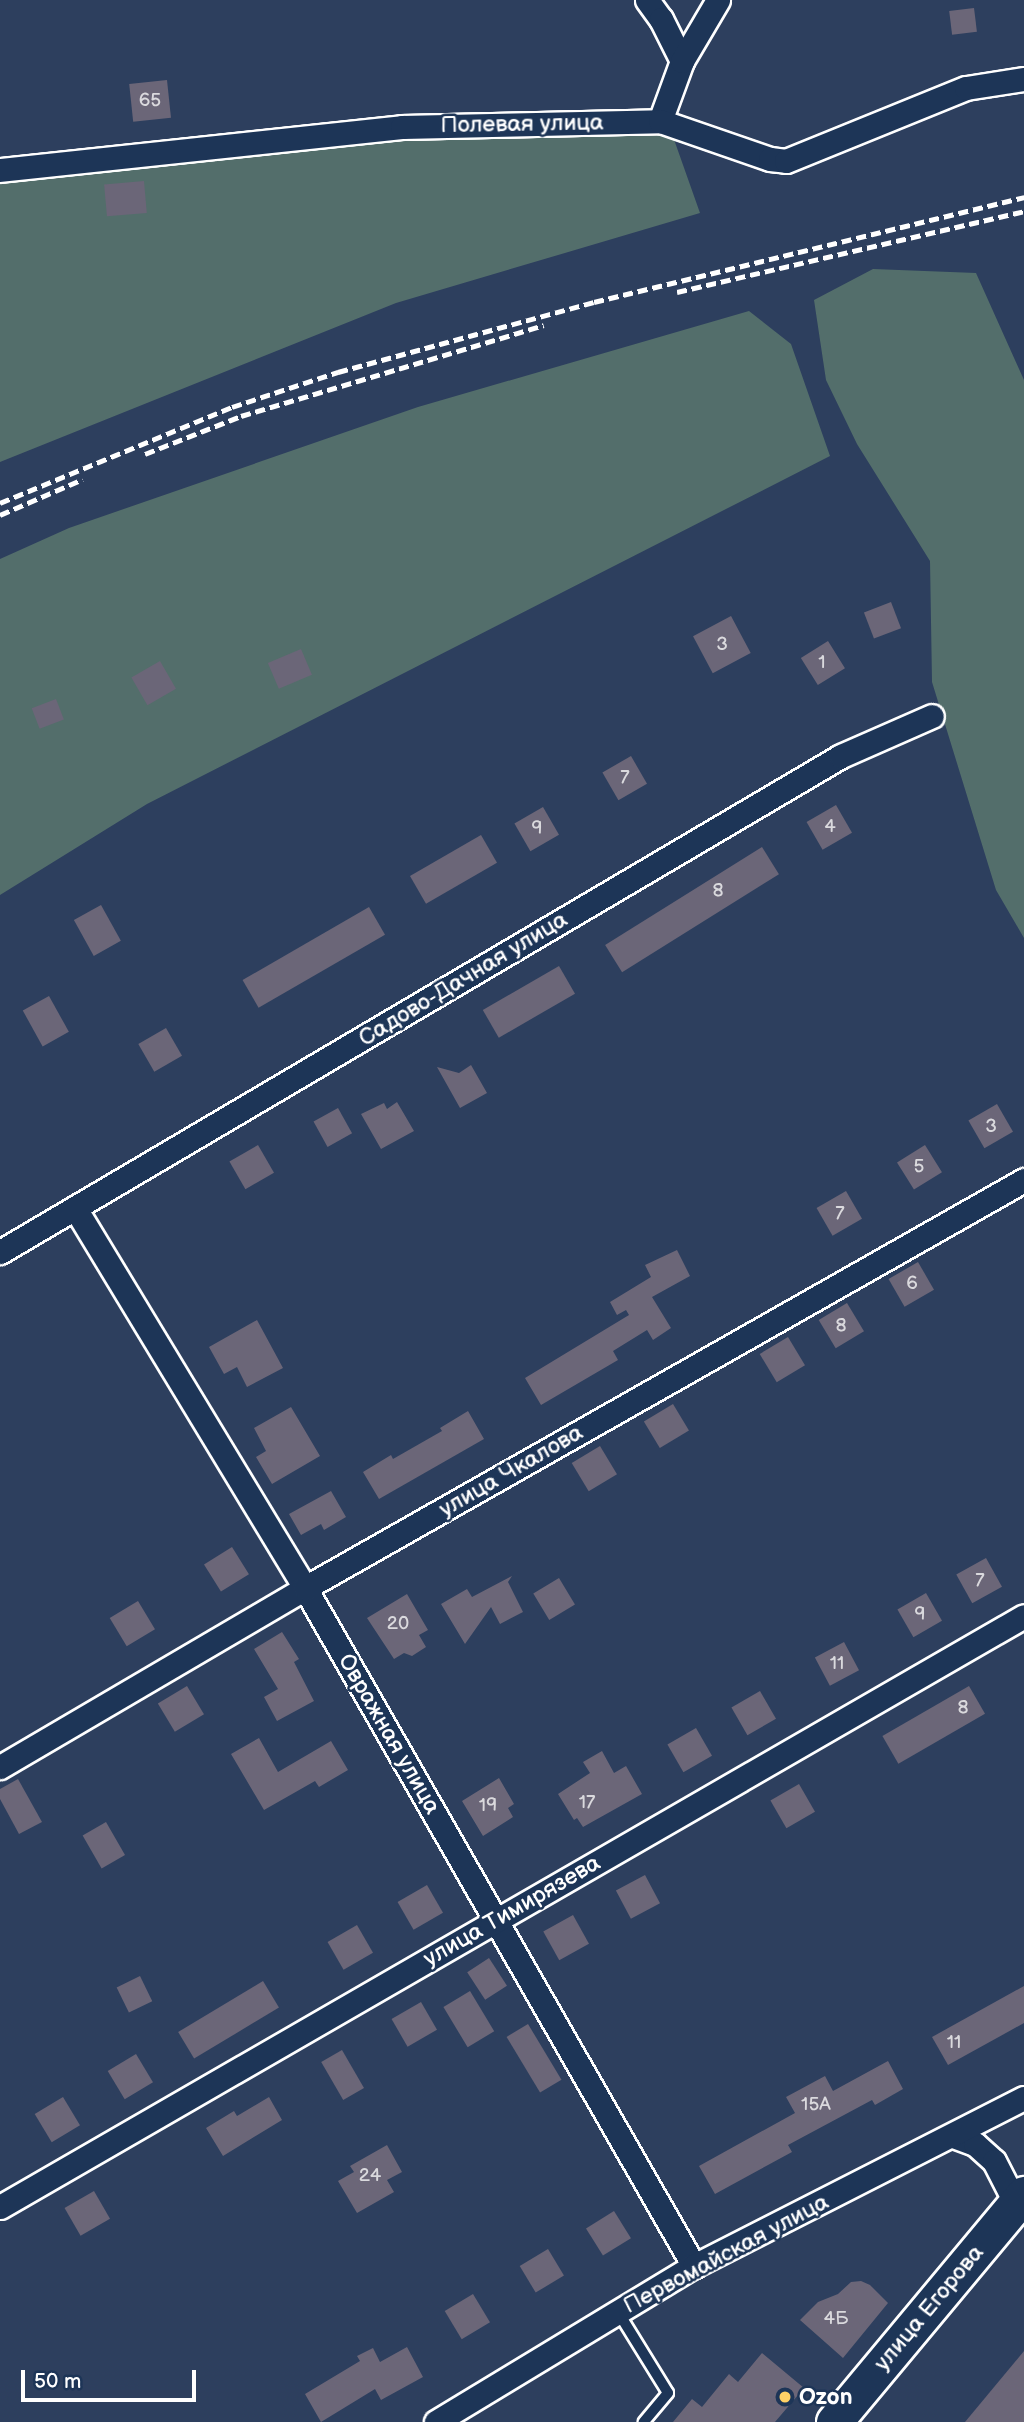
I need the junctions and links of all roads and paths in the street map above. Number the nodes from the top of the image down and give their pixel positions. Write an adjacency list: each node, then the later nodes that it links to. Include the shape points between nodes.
1 (647, 0): 3 (street)
2 (718, 0): 3 (street)
3 (682, 61): 5 (street)
4 (1024, 79): 5 (street, Полевая улица, via 966,88 786,160 770,159)
5 (660, 121): 6 (street, Полевая улица, via 402,127)
6 (0, 170)
7 (932, 716): 9 (street, Садово-Дачная улица, via 841,756)
8 (1024, 1180): 11 (street, улица Чкалова)
9 (75, 1208): 10 (street, Садово-Дачная улица); 11 (street, Овражная улица)
10 (0, 1252)
11 (304, 1588): 13 (street, улица Чкалова); 14 (street, Овражная улица)
12 (1024, 1616): 14 (street, улица Тимирязева)
13 (0, 1767)
14 (496, 1920): 18 (street, улица Тимирязева); 19 (street, Овражная улица)
15 (1024, 2098): 16 (street, Первомайская улица)
16 (953, 2136): 17 (street, via 975,2144 994,2161); 19 (street, Первомайская улица)
17 (1020, 2199): 23 (main road, улица Егорова)
18 (0, 2207)
19 (694, 2266): 20 (street, Первомайская улица)
20 (618, 2312): 21 (street, Первомайская улица); 22 (lane, via 668,2393)
21 (436, 2422)
22 (644, 2422)
23 (834, 2422)

